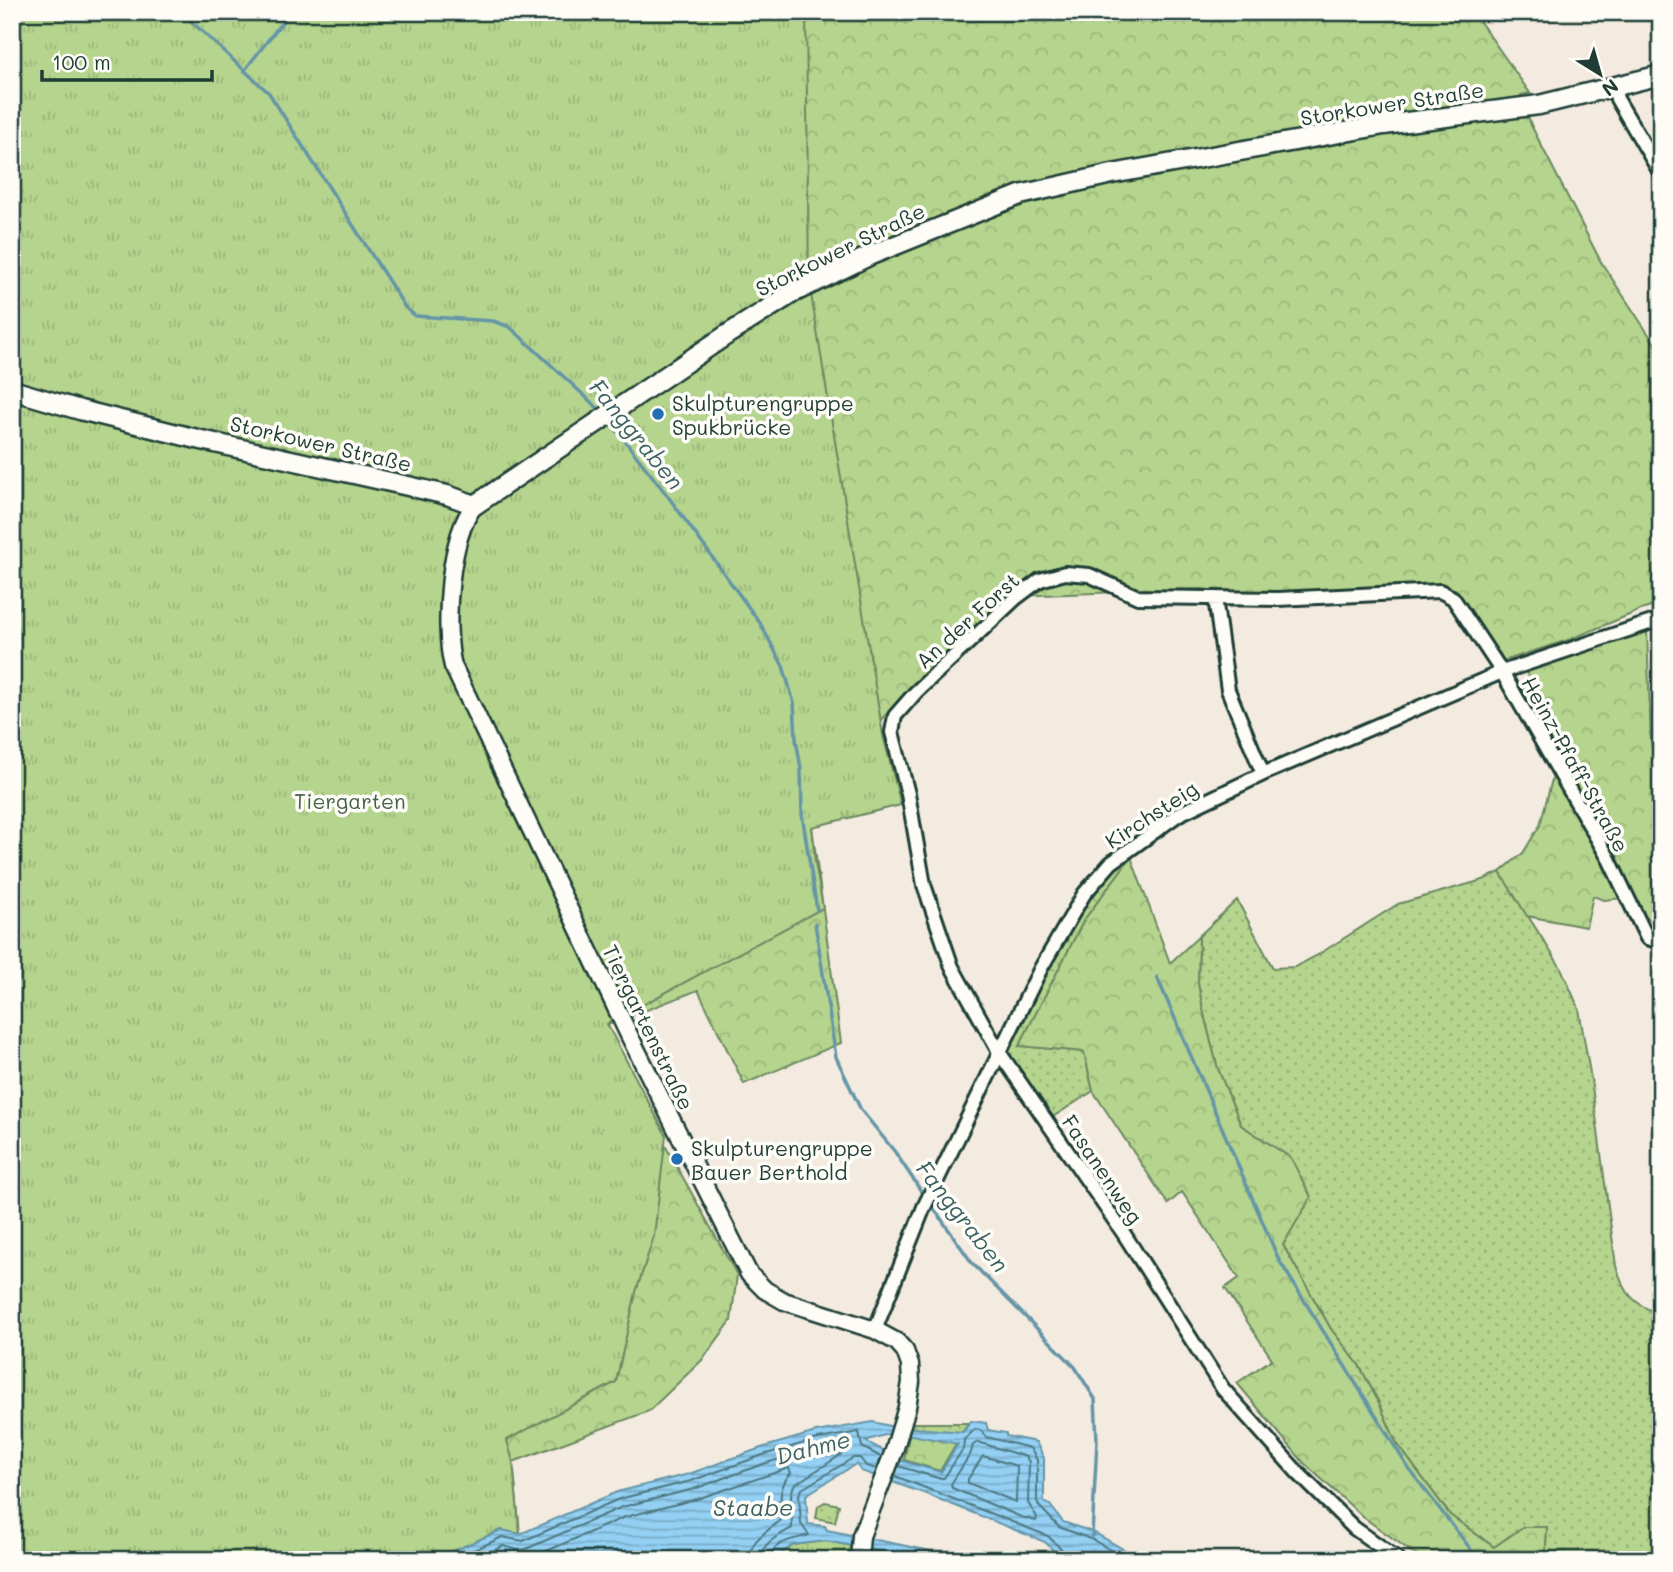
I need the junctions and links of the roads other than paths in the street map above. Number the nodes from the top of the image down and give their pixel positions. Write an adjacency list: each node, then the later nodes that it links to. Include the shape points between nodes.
1 (1661, 75): 2 (main road, Storkower Straße)
2 (1614, 88): 3 (street); 5 (main road, Storkower Straße, via 1538,105 1241,150 1020,195 870,255 793,293)
3 (1661, 174)
4 (12, 390): 5 (main road, Storkower Straße, via 79,410 447,495)
5 (475, 506): 13 (street, Tiergartenstraße, via 461,526 456,549 449,616 453,666 629,1035 749,1274 784,1301)
6 (1215, 598): 8 (street, An der Forst, via 1440,591 1453,598); 9 (street, An der Forst, via 1138,597 1089,575 1065,573 1040,580 916,692 895,716); 10 (street, via 1228,690)
7 (1661, 619): 8 (street, Kirchsteig)
8 (1502, 672): 10 (street, Kirchsteig); 11 (street, Heinz-Pfaff-Straße, via 1609,859 1647,938)
9 (892, 732): 12 (street, Fasanenweg, via 924,885 952,967)
10 (1263, 774): 12 (street, Kirchsteig, via 1179,814 1104,871 1067,921)
11 (1661, 942)
12 (999, 1052): 13 (street, Kirchsteig, via 924,1207); 15 (street, Fasanenweg, via 1223,1389 1286,1462 1354,1528)
13 (875, 1330): 14 (street, Tiergartenstraße, via 905,1351 911,1382 898,1437)
14 (860, 1548)
15 (1399, 1560)

